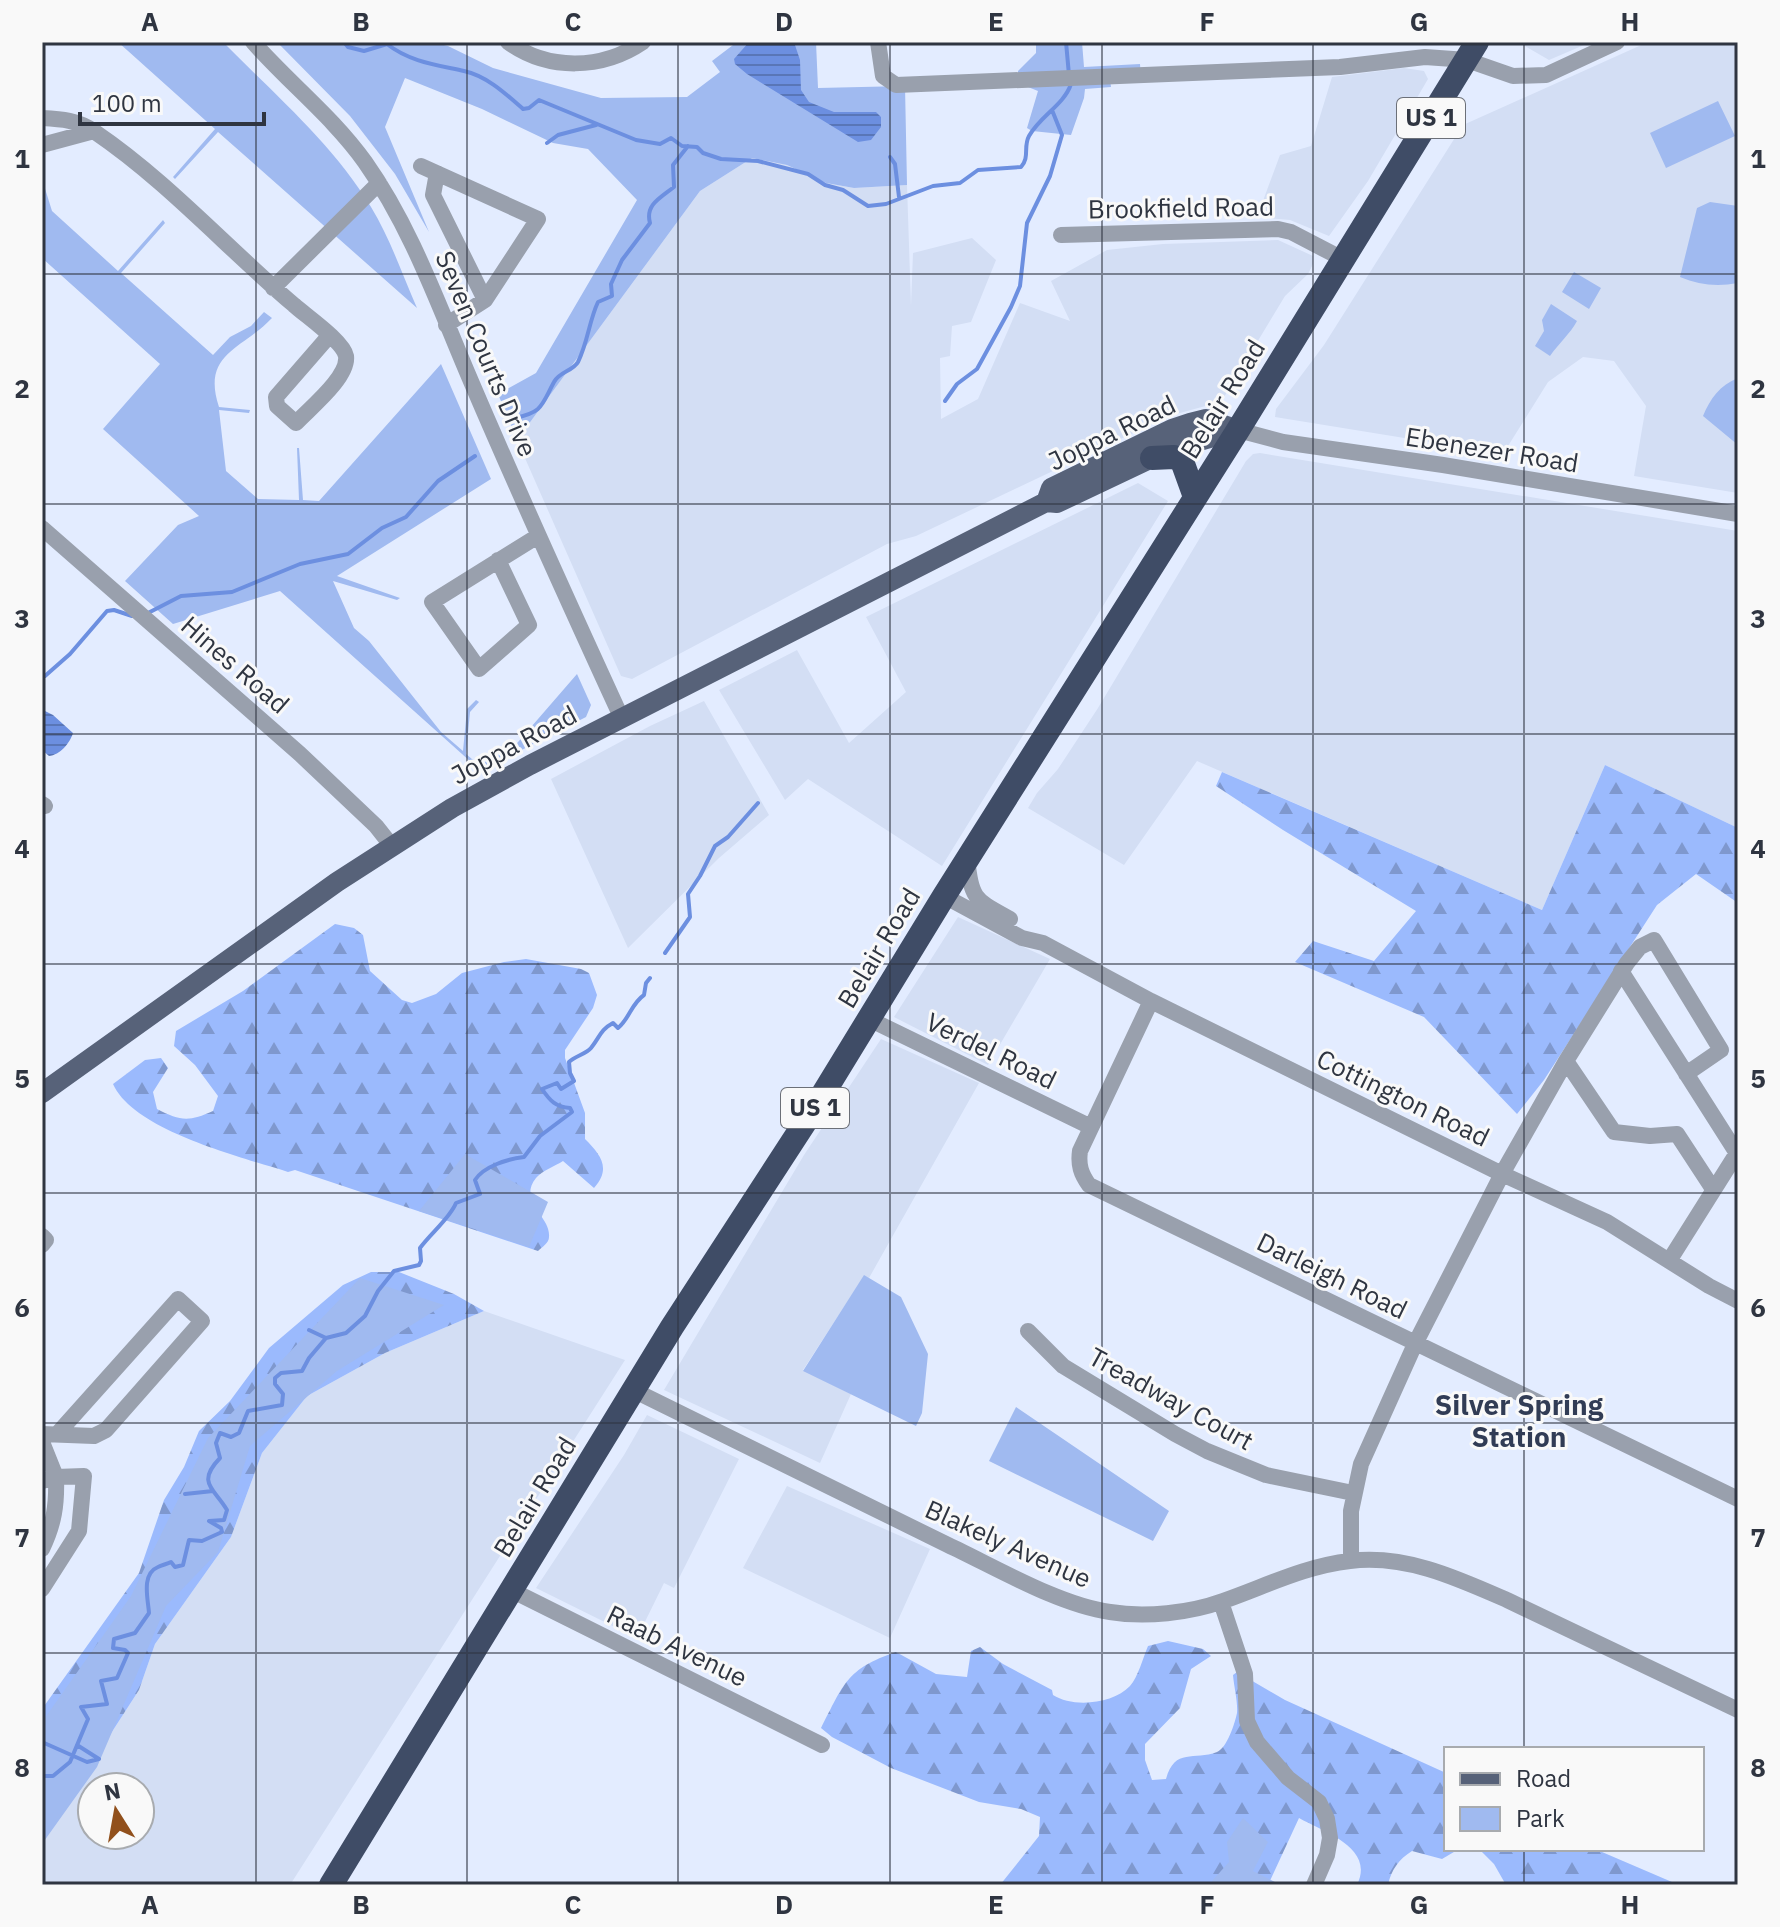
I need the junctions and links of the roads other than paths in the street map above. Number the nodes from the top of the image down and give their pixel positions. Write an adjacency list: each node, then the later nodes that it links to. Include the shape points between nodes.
1 (253, 42): 12 (street, Seven Courts Drive, via 346,137)
2 (508, 42): 3 (street, via 538,58 568,64 614,57)
3 (643, 42)
4 (878, 42): 6 (street, via 883,76 896,85 1340,67)
5 (1617, 42): 6 (street, via 1546,75 1513,76)
6 (1472, 51): 14 (highway, Belair Road / US 1)
7 (42, 118): 8 (street)
8 (94, 131): 9 (street); 15 (street)
9 (42, 145)
10 (421, 166): 11 (street)
11 (437, 173): 16 (street, via 433,195); 16 (street, via 538,219)
12 (379, 183): 15 (street); 17 (street, Seven Courts Drive)
13 (1061, 235): 14 (street, Brookfield Road, via 1278,229)
14 (1343, 259): 19 (highway, Belair Road / US 1)
15 (273, 288): 18 (street)
16 (485, 300): 17 (street)
17 (446, 325): 25 (street, Seven Courts Drive)
18 (329, 336): 18 (street, via 276,397 277,406 296,423 343,372 345,352)
19 (1238, 430): 20 (main road, Joppa Road); 21 (highway, Belair Road / US 1); 22 (main road, Joppa Road, via 1206,419 1172,429 1051,488); 23 (street, Ebenezer Road, via 1283,442)
20 (1152, 458): 21 (highway, via 1182,461); 22 (main road, Joppa Road, via 1057,503)
21 (1195, 497): 29 (highway, Belair Road / US 1)
22 (1046, 502): 27 (main road, Joppa Road)
23 (1738, 514)
24 (42, 528): 28 (street, Hines Road, via 300,754)
25 (538, 536): 26 (street); 27 (street, Seven Courts Drive)
26 (498, 560): 26 (street, via 432,602 479,669 529,625)
27 (622, 719): 28 (main road, Joppa Road, via 475,794)
28 (391, 845): 37 (main road, Joppa Road)
29 (967, 859): 30 (highway, Belair Road / US 1); 31 (street, Cottington Road, via 980,902)
30 (944, 896): 31 (street, Cottington Road, via 1022,938); 34 (highway, Belair Road / US 1)
31 (1043, 943): 33 (street, Cottington Road)
32 (1621, 971): 35 (street); 36 (street); 36 (street, via 1640,947 1654,940 1721,1050)
33 (1151, 1001): 38 (street, Darleigh Road); 40 (street, Cottington Road)
34 (869, 1019): 38 (street, Verdel Road); 48 (highway, Belair Road / US 1)
35 (1566, 1061): 40 (street); 41 (street, via 1614,1132 1677,1134)
36 (1686, 1074): 39 (street)
37 (42, 1093)
38 (1091, 1127): 47 (street, Darleigh Road, via 1078,1163 1089,1185)
39 (1738, 1154): 41 (street)
40 (1502, 1174): 44 (street, Cottington Road, via 1607,1222); 47 (street)
41 (1713, 1189): 44 (street)
42 (42, 1236): 43 (street)
43 (42, 1245)
44 (1669, 1261): 45 (street, Cottington Road)
45 (1738, 1301)
46 (1028, 1331): 52 (street, Treadway Court, via 1063,1366 1207,1451 1266,1475)
47 (1415, 1344): 52 (street, via 1372,1436); 53 (street, Darleigh Road)
48 (633, 1390): 57 (highway, Belair Road / US 1); 58 (street, Blakely Avenue, via 975,1557 1096,1610 1166,1612)
49 (50, 1433): 49 (street, via 178,1299 202,1321 106,1430 94,1436)
50 (42, 1442): 51 (street)
51 (49, 1479): 54 (street, via 57,1505); 56 (street, via 84,1476 83,1510 79,1531)
52 (1353, 1493): 55 (street)
53 (1738, 1499)
54 (42, 1549)
55 (1351, 1561): 58 (street, Blakely Avenue, via 1301,1571); 59 (street, Blakely Avenue, via 1411,1564 1469,1583)
56 (42, 1589)
57 (511, 1590): 60 (street, Raab Avenue); 61 (highway, Belair Road / US 1)
58 (1221, 1602): 62 (street, via 1245,1674 1247,1721 1257,1742 1288,1778 1319,1802 1327,1819 1327,1855)
59 (1738, 1710)
60 (822, 1745)
61 (331, 1885)
62 (1314, 1885)

